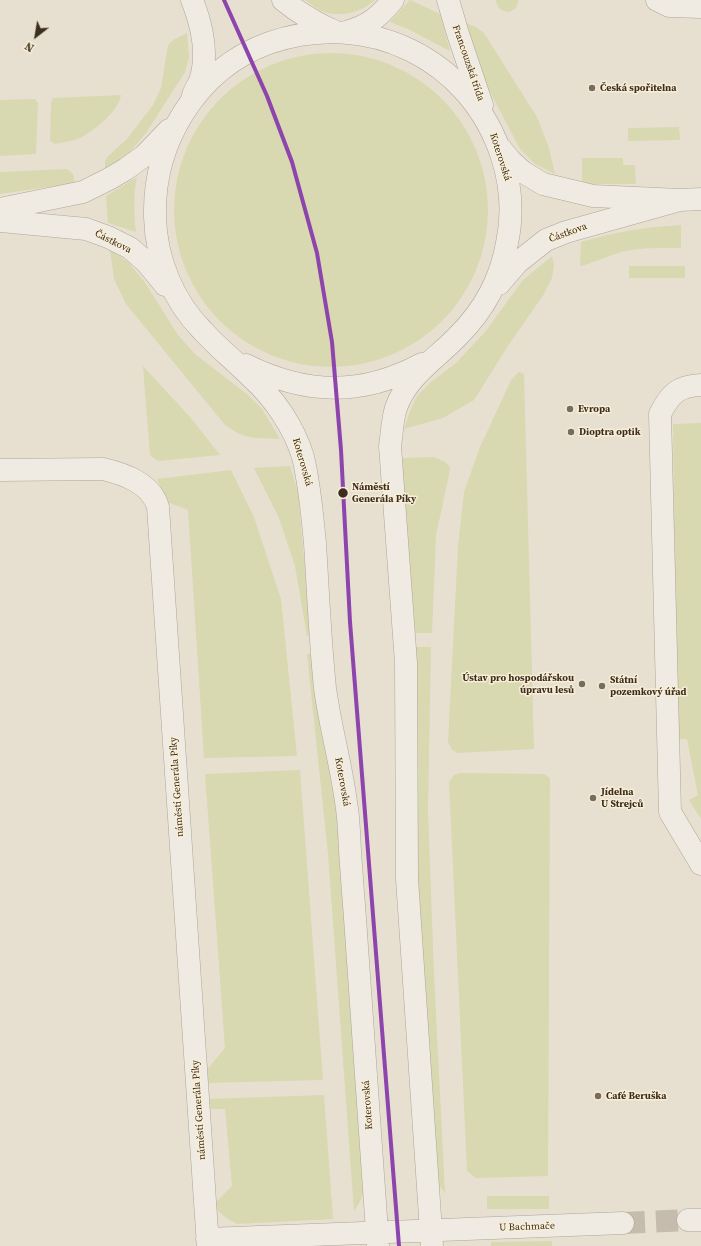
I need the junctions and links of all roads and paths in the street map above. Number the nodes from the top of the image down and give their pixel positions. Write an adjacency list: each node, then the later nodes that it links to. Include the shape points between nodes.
1 (192, 0): 8 (street, Koterovská, via 203,34 204,63 200,81)
2 (282, 0): 7 (street, Koterovská, via 299,14)
3 (393, 0): 7 (street, via 371,22 360,28)
4 (448, 0): 9 (street, Francouzská třída)
5 (657, 0): 6 (street, via 669,6)
6 (701, 7)
7 (341, 32): 8 (street, Koterovská, via 311,33 286,38 247,53 209,81); 9 (street, Koterovská, via 395,43 440,68 459,84 475,104)
8 (183, 112): 11 (street, via 144,156 109,179 83,192); 13 (street, Koterovská, via 167,144 158,170 154,197 159,252)
9 (493, 135): 10 (street, Částkova, via 511,161 542,184 593,196); 14 (street, Koterovská, via 505,167 510,191 510,216 508,240 502,263 494,286)
10 (691, 200): 14 (street, Částkova, via 566,232 546,240 517,263)
11 (0, 209)
12 (0, 220): 13 (street, Částkova, via 86,229 108,237 130,248 147,263)
13 (180, 302): 15 (street, Koterovská, via 199,328)
14 (482, 308): 16 (street, Koterovská, via 456,339)
15 (222, 349): 16 (street, Koterovská, via 242,364 287,382 336,388 389,379 418,366); 22 (street, Koterovská, via 256,381 293,430 302,453 311,491 326,690 347,805)
16 (440, 352): 21 (street, Koterovská, via 414,377 405,390 396,408 390,446 406,663 407,879)
17 (701, 385): 19 (street, via 678,390 667,400 660,414 670,812)
18 (0, 470): 23 (street, náměstí Generála Píky, via 103,469 128,477 146,487 158,507)
19 (700, 862)
20 (623, 1223): 21 (street, U Bachmače)
21 (431, 1238): 22 (street, náměstí Generála Píky)
22 (378, 1239): 23 (street, náměstí Generála Píky)
23 (208, 1243)

